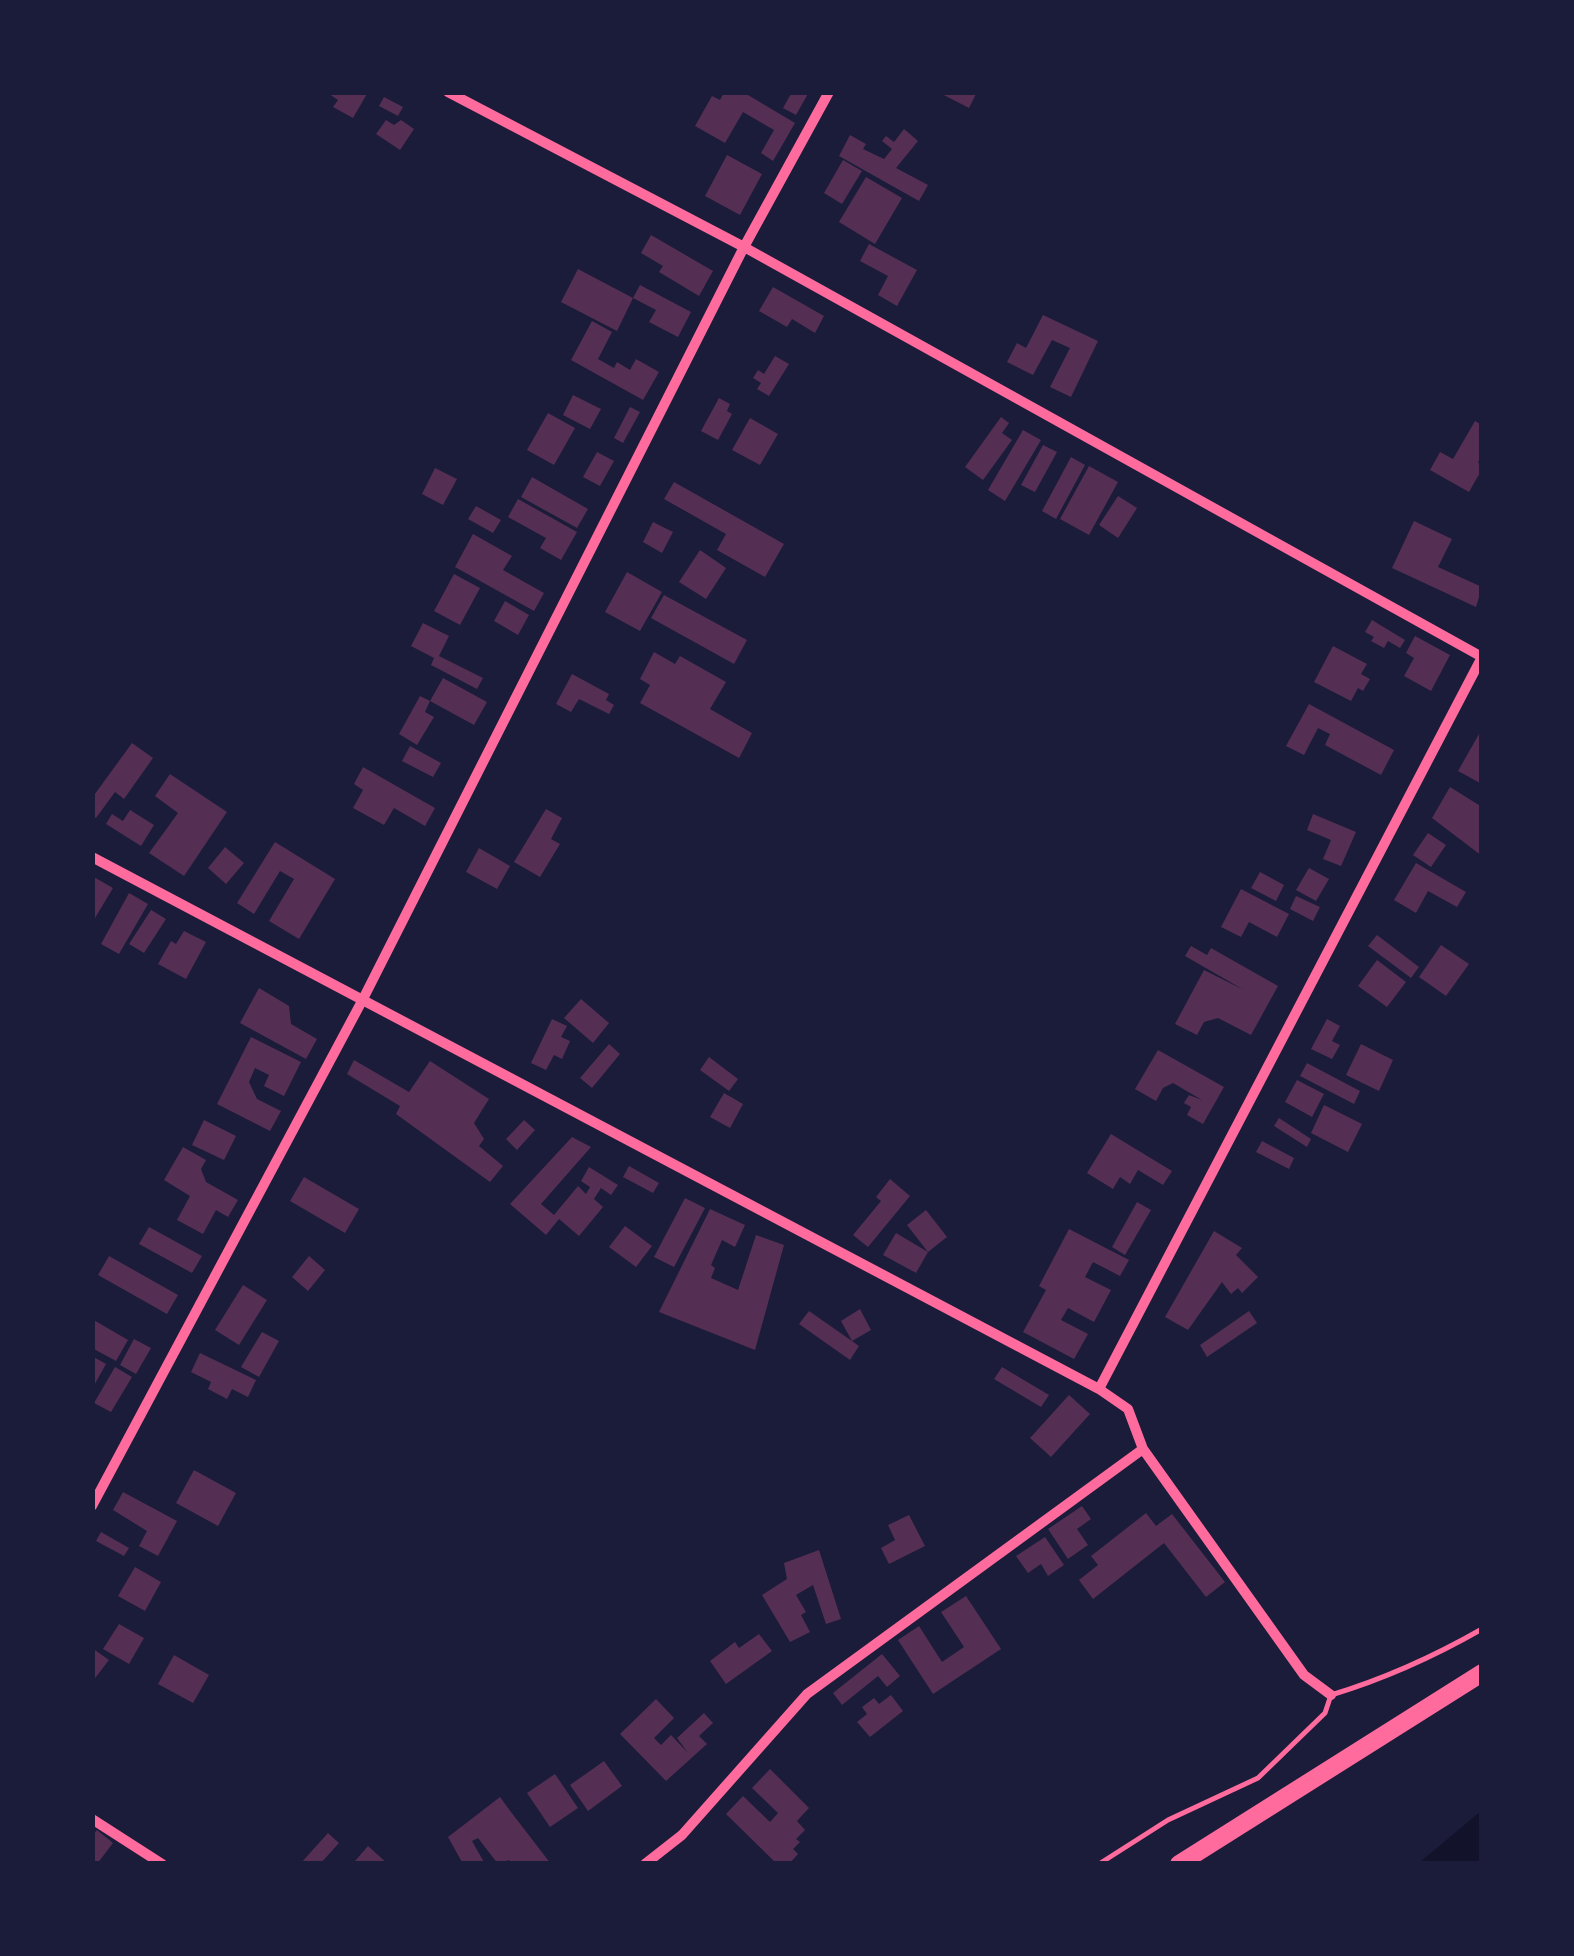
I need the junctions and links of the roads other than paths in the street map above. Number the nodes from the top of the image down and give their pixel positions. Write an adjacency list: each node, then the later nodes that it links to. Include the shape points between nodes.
1 (448, 92): 3 (street)
2 (829, 92): 3 (street)
3 (744, 247): 4 (street); 6 (street)
4 (1481, 657): 7 (street)
5 (92, 857): 6 (street)
6 (362, 1001): 7 (street); 9 (street)
7 (1099, 1389): 8 (street, via 1128,1409)
8 (1143, 1448): 12 (street, via 1304,1675); 15 (street, via 807,1694 682,1835)
9 (92, 1506)
10 (1482, 1628): 12 (lane, via 1376,1681)
11 (1482, 1674): 17 (main road)
12 (1331, 1695): 16 (lane, via 1325,1713 1258,1778 1168,1820)
13 (92, 1819): 14 (street)
14 (162, 1864)
15 (645, 1864)
16 (1099, 1864)
17 (1179, 1864)

